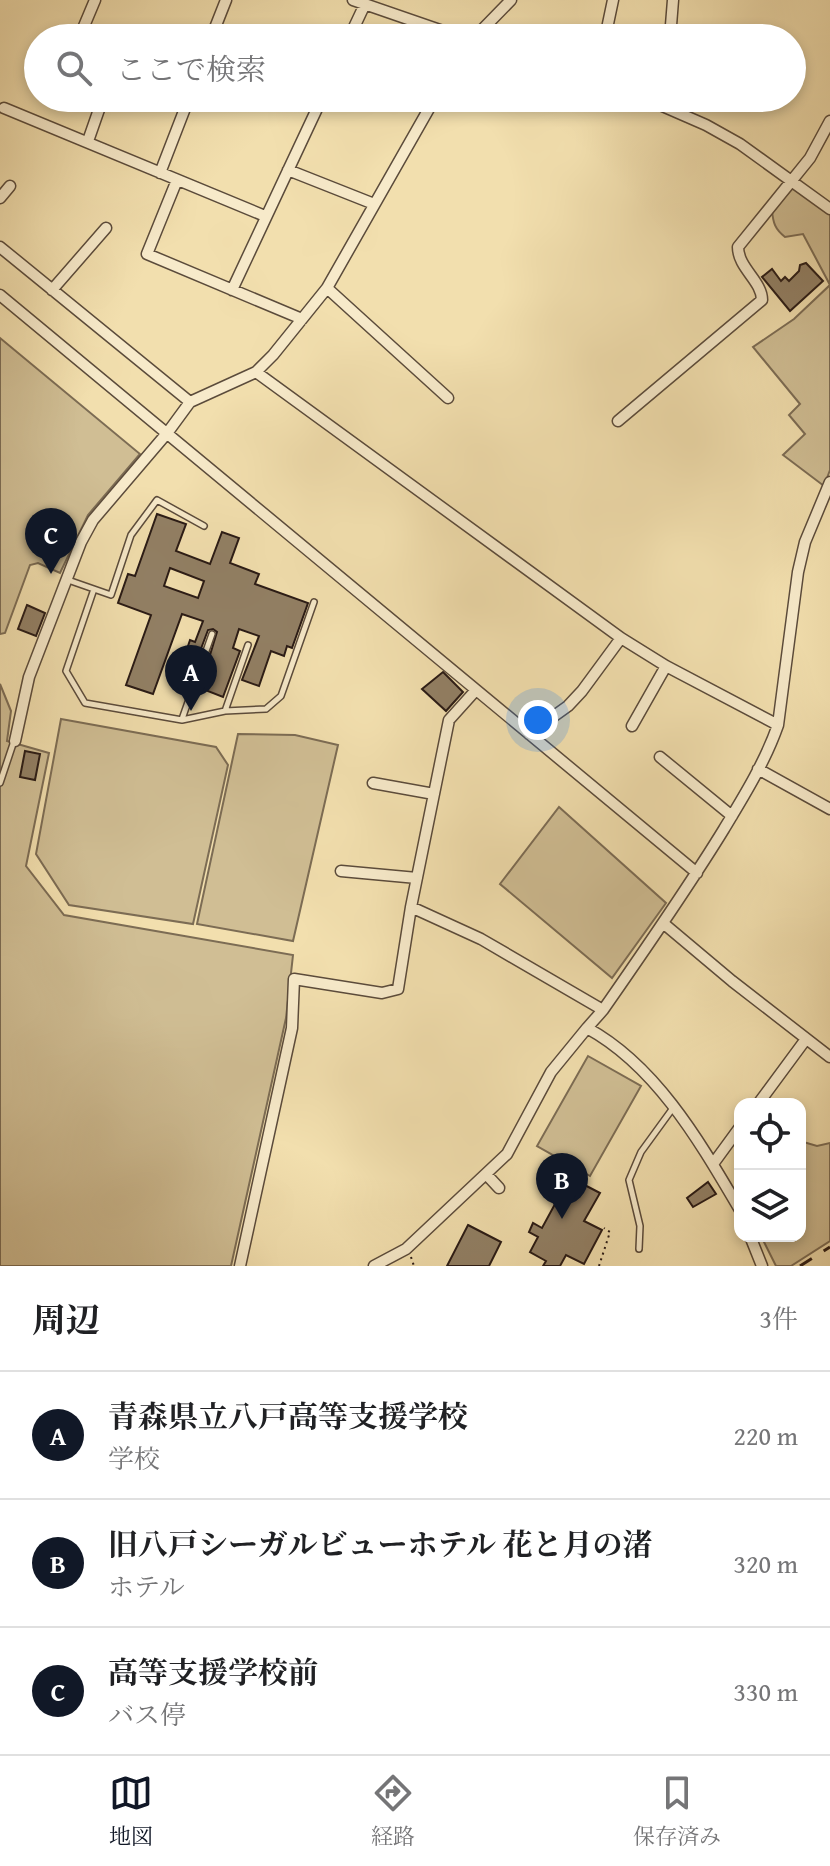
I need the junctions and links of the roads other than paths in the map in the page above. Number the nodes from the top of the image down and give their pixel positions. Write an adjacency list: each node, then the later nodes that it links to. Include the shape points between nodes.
1 (95, 0): 8 (street)
2 (226, 0): 9 (street)
3 (353, 0): 7 (street)
4 (511, 0): 12 (street)
5 (613, 0): 13 (street)
6 (673, 0): 14 (street)
7 (365, 4): 10 (street); 11 (street)
8 (85, 24)
9 (217, 24)
10 (356, 24)
11 (423, 24)
12 (488, 24)
13 (608, 24)
14 (671, 24)
15 (4, 108): 22 (street)
16 (98, 112): 22 (street)
17 (184, 112): 24 (street)
18 (315, 112): 23 (street)
19 (427, 112): 29 (street)
20 (676, 112): 26 (street, via 740,144)
21 (830, 121): 26 (street)
22 (88, 141): 24 (street)
23 (288, 170): 29 (street); 31 (street)
24 (160, 173): 25 (street)
25 (177, 180): 31 (street); 36 (street, via 147,254)
26 (793, 180): 30 (street); 42 (street, via 738,247 762,300)
27 (10, 186): 28 (street)
28 (0, 198)
29 (374, 204): 34 (street)
30 (830, 209)
31 (265, 216): 36 (street)
32 (106, 228): 35 (street)
33 (0, 247): 35 (street)
34 (327, 288): 38 (street); 40 (street)
35 (52, 290): 41 (street)
36 (232, 290): 38 (street)
37 (0, 295): 43 (street)
38 (302, 319): 39 (street)
39 (256, 372): 41 (street); 50 (street)
40 (448, 398)
41 (190, 402): 43 (street)
42 (618, 421)
43 (168, 432): 46 (street, via 93,520); 53 (street)
44 (830, 482): 56 (street, via 798,572)
45 (204, 526): 47 (lane, via 157,500 131,535 111,595)
46 (67, 580): 47 (lane); 59 (street, via 29,677)
47 (94, 589): 55 (lane, via 66,671 85,703)
48 (314, 602): 54 (lane, via 281,696 266,709)
49 (212, 634): 55 (lane)
50 (621, 638): 52 (street); 58 (street, via 568,706)
51 (248, 645): 54 (lane)
52 (666, 666): 56 (street); 57 (street)
53 (476, 690): 58 (street); 64 (street, via 449,720)
54 (225, 711): 55 (lane)
55 (182, 720)
56 (778, 725): 61 (street)
57 (632, 726)
58 (529, 734): 68 (street)
59 (15, 741): 62 (lane)
60 (660, 757): 66 (street)
61 (758, 769): 65 (street); 66 (street)
62 (0, 783)
63 (373, 783): 64 (street)
64 (434, 794): 69 (street)
65 (830, 809)
66 (732, 816): 68 (street)
67 (341, 871): 69 (street)
68 (697, 873): 71 (street)
69 (417, 878): 70 (street)
70 (411, 907): 72 (street, via 481,939); 85 (street, via 398,989 382,993 294,979 292,1028)
71 (663, 923): 72 (street); 74 (street)
72 (603, 1010): 73 (street)
73 (587, 1028): 77 (street, via 617,1047); 80 (street, via 551,1072 507,1154)
74 (806, 1039): 75 (street); 76 (street)
75 (830, 1057)
76 (762, 1098)
77 (673, 1107): 79 (street); 84 (lane, via 641,1152 629,1180 640,1226)
78 (734, 1135): 79 (street)
79 (713, 1164): 82 (street)
80 (486, 1174): 81 (street); 86 (street, via 406,1249)
81 (499, 1188)
82 (734, 1200)
83 (752, 1242): 87 (street)
84 (639, 1249)
85 (240, 1266)
86 (374, 1266)
87 (762, 1266)

